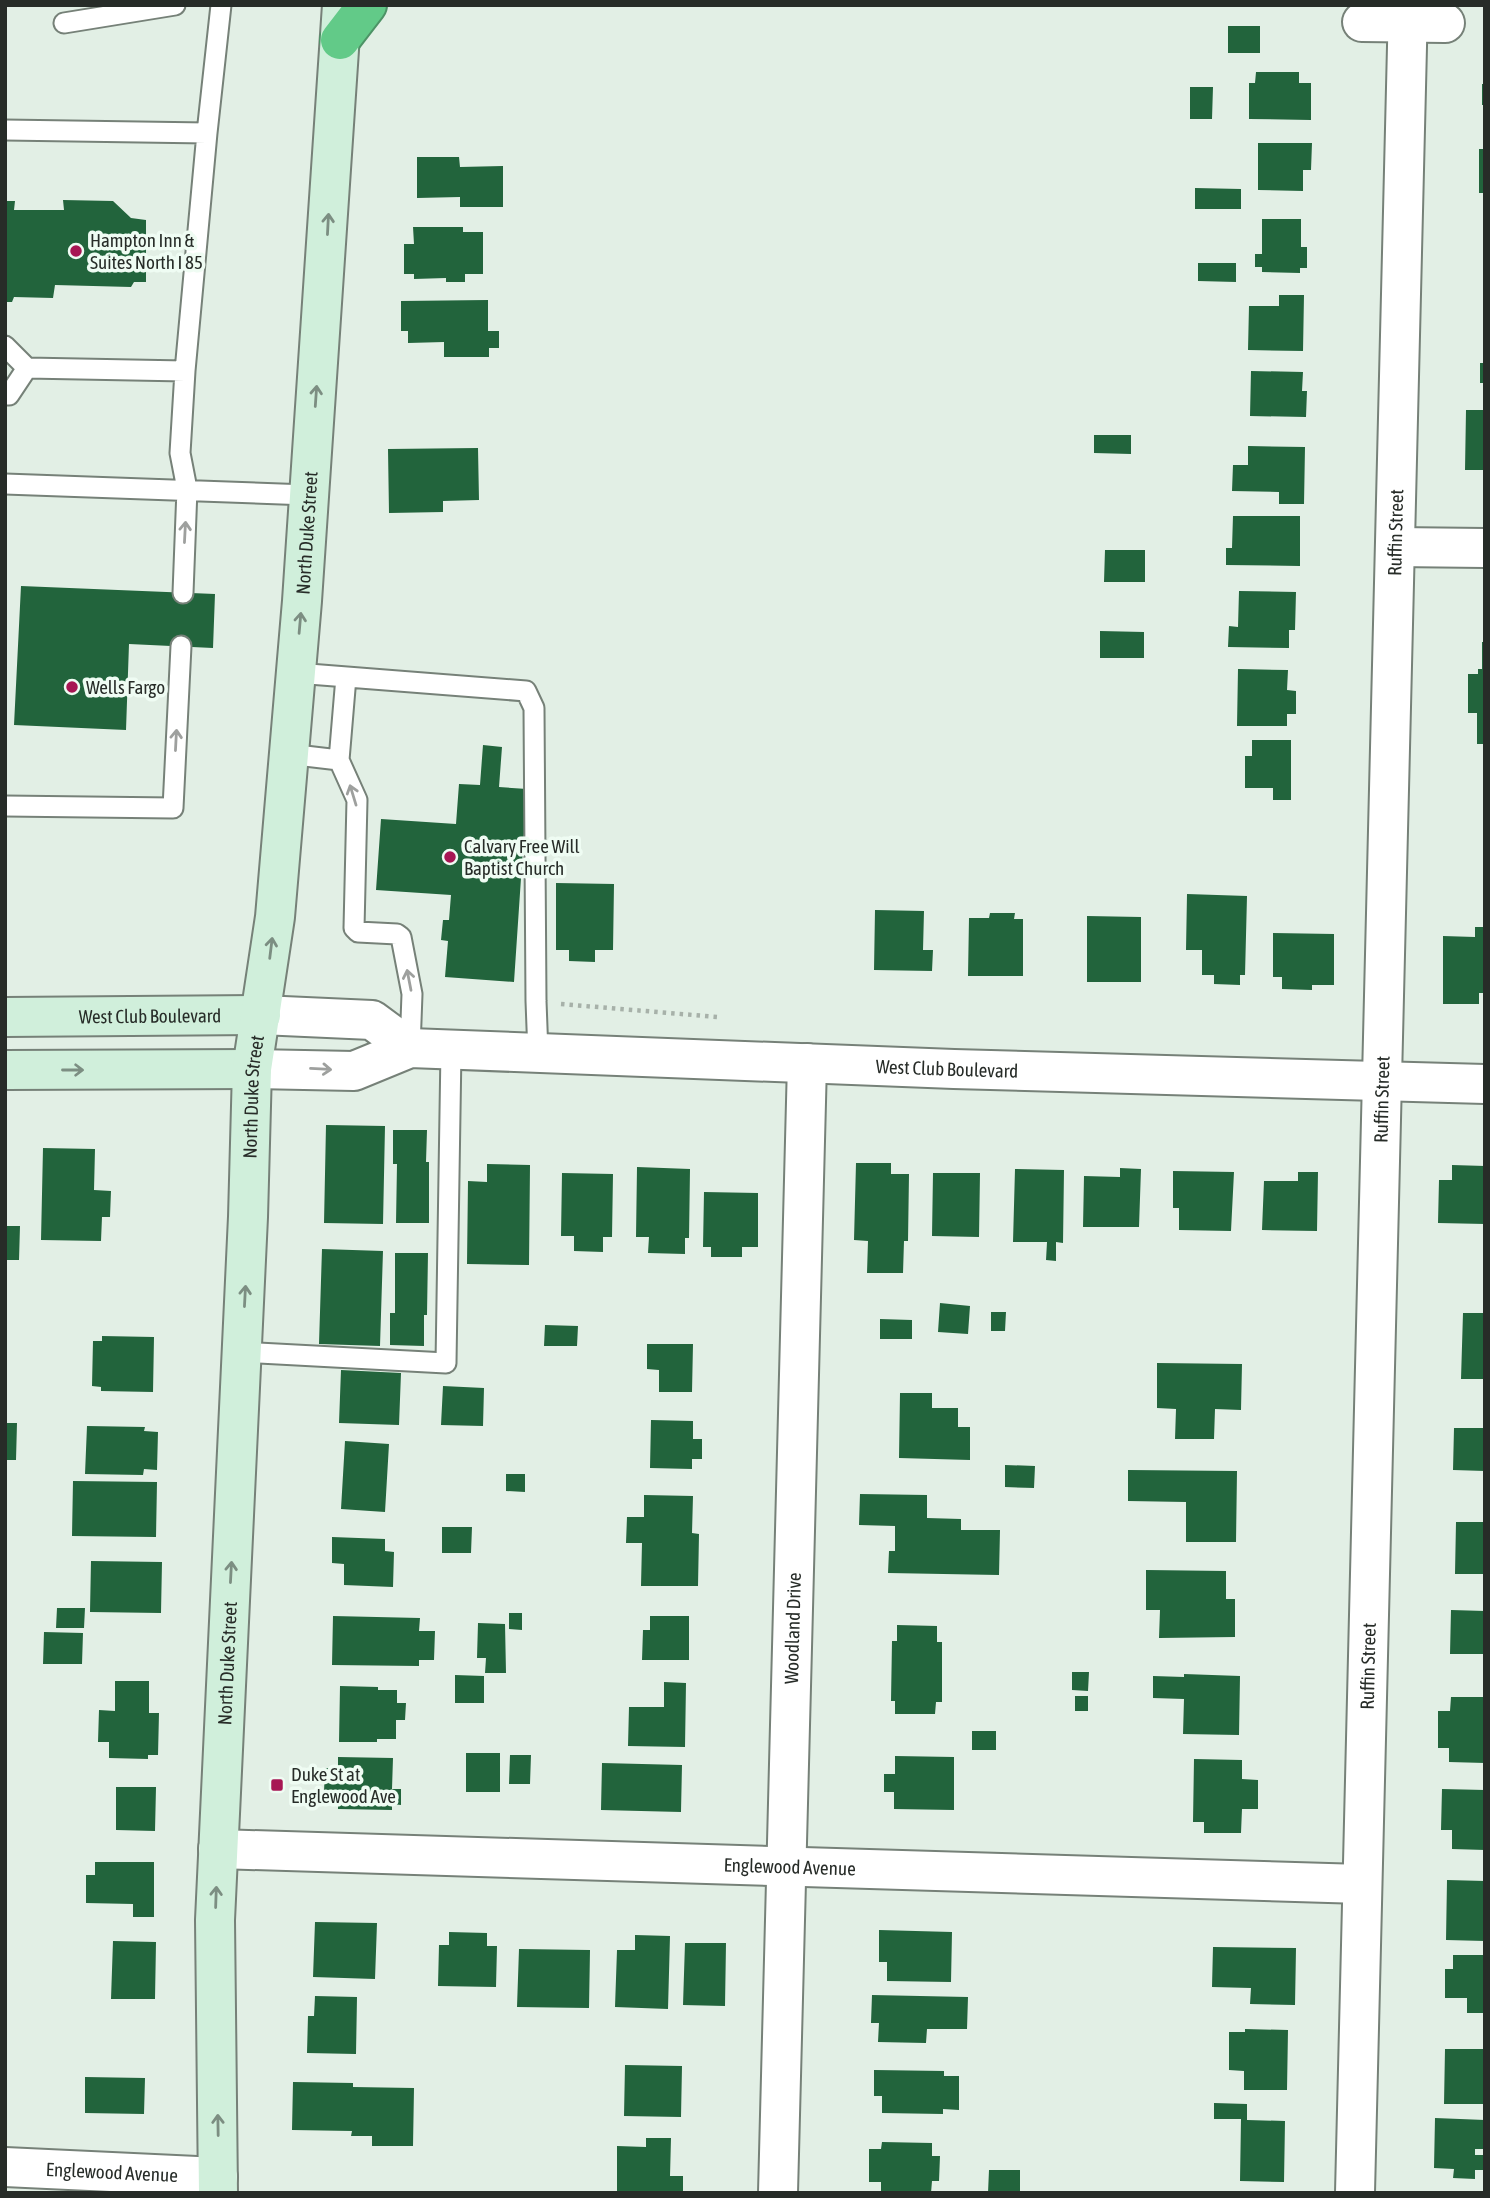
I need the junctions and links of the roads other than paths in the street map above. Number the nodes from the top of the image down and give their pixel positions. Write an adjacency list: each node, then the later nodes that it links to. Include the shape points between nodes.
1 (175, 5): 6 (lane)
2 (222, 5): 10 (lane)
3 (367, 5): 7 (highway)
4 (1408, 14): 5 (street); 8 (street); 18 (street, Ruffin Street)
5 (1362, 22)
6 (64, 23)
7 (341, 23): 17 (main road, North Duke Street, one-way to 7)
8 (1445, 23)
9 (5, 130): 10 (lane)
10 (207, 133): 13 (lane)
11 (5, 346): 12 (lane)
12 (27, 368): 13 (lane); 14 (lane)
13 (186, 371): 16 (lane, via 180,453)
14 (5, 395)
15 (5, 484): 16 (lane)
16 (187, 489): 17 (lane); 20 (lane, one-way to 16)
17 (308, 495): 22 (main road, North Duke Street, one-way to 17)
18 (1395, 547): 19 (street); 35 (street, Ruffin Street)
19 (1485, 548)
20 (183, 593)
21 (181, 646): 26 (lane, one-way to 21, via 173,808)
22 (296, 673): 23 (lane); 24 (main road, North Duke Street)
23 (346, 677): 25 (lane); 31 (lane, via 526,691 534,708)
24 (288, 754): 25 (lane); 28 (main road, North Duke Street, one-way to 24, via 275,917)
25 (339, 760): 29 (lane, one-way to 25, via 412,994 401,937 354,928 357,800)
26 (5, 806)
27 (8, 1014): 28 (main road, West Club Boulevard)
28 (261, 1015): 29 (street, West Club Boulevard, via 372,1020); 33 (main road, North Duke Street)
29 (410, 1048): 30 (street, West Club Boulevard); 33 (street, West Club Boulevard, one-way to 29, via 354,1071)
30 (451, 1050): 31 (street, West Club Boulevard); 37 (lane, via 446,1363)
31 (538, 1054): 32 (street, West Club Boulevard)
32 (807, 1063): 35 (street, West Club Boulevard); 39 (street, Woodland Drive)
33 (253, 1069): 34 (main road, West Club Boulevard, one-way to 33); 37 (main road, North Duke Street, one-way to 33)
34 (5, 1070)
35 (1383, 1082): 36 (street, West Club Boulevard); 40 (street, Ruffin Street)
36 (1485, 1084)
37 (242, 1352): 38 (main road, North Duke Street, one-way to 37)
38 (218, 1849): 39 (street, Englewood Avenue); 42 (main road, North Duke Street, one-way to 38)
39 (786, 1867): 40 (street, Englewood Avenue); 43 (street, Woodland Drive)
40 (1362, 1884): 44 (street, Ruffin Street)
41 (5, 2167): 42 (street, Englewood Avenue)
42 (218, 2185)
43 (778, 2193)
44 (1355, 2193)

